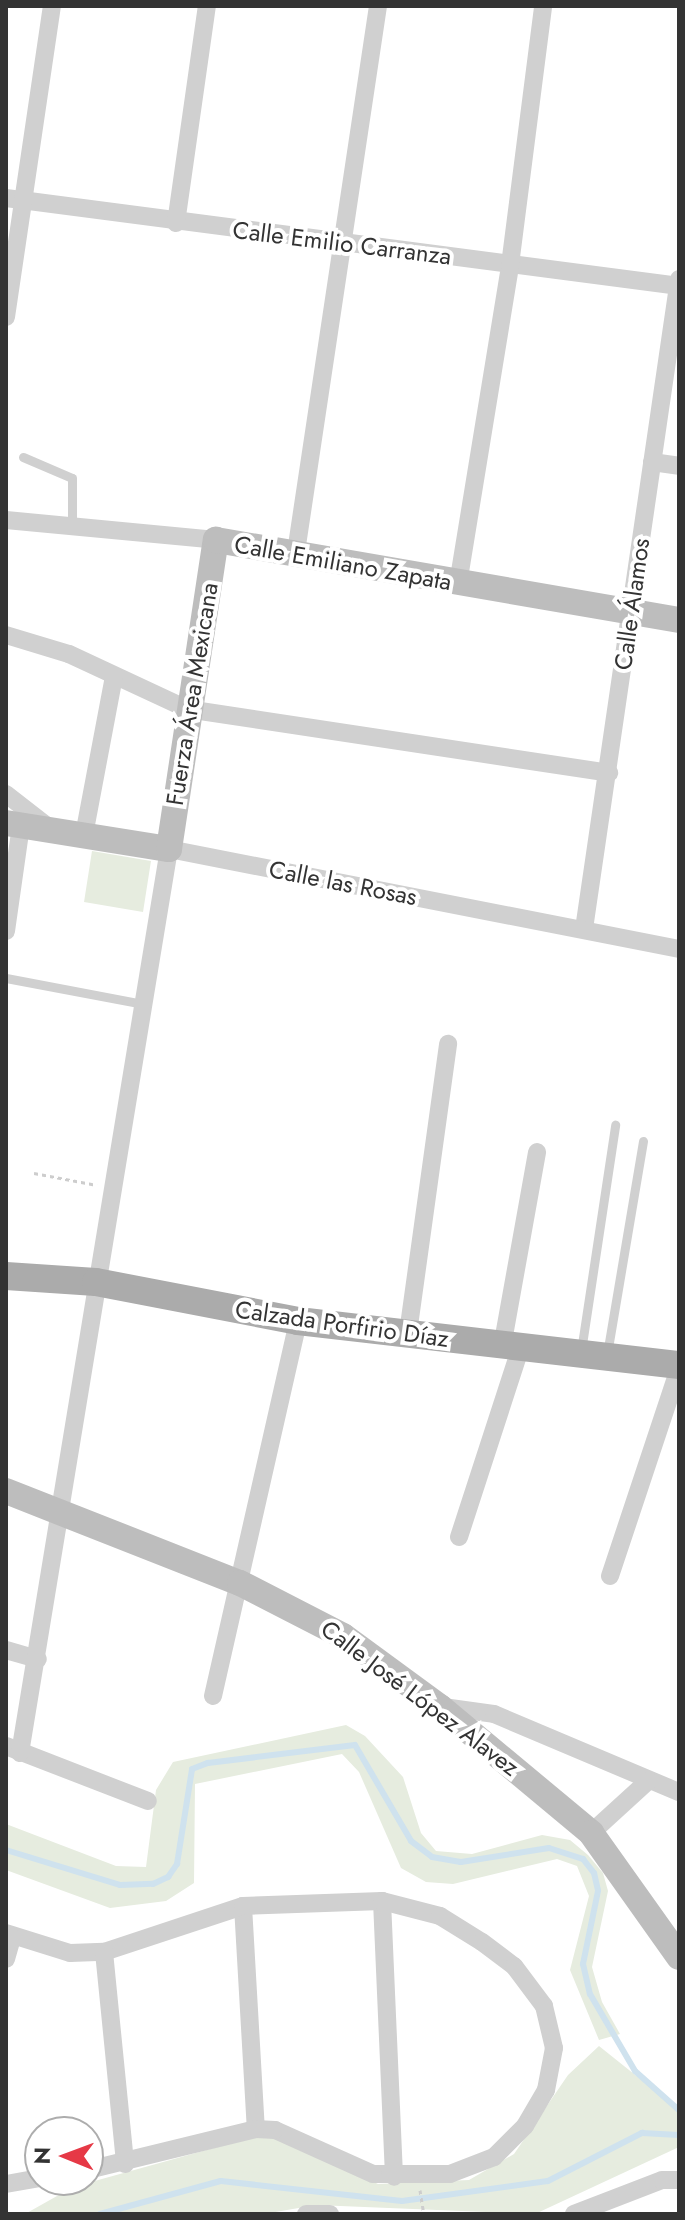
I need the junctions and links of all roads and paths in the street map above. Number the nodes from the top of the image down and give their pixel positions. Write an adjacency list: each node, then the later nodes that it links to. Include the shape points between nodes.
1 (52, 6): 5 (street)
2 (207, 6): 6 (street)
3 (378, 6): 7 (street)
4 (543, 6): 8 (street)
5 (15, 200): 6 (street, Calle Emilio Carranza); 11 (street)
6 (176, 223): 7 (street, Calle Emilio Carranza)
7 (343, 241): 8 (street, Calle Emilio Carranza); 18 (street)
8 (510, 265): 10 (street, Calle Emilio Carranza); 19 (street)
9 (679, 279): 10 (street, Calle Álamos)
10 (678, 286): 13 (street, Calle Álamos)
11 (6, 317)
12 (23, 457): 16 (lane, via 72,478)
13 (652, 462): 14 (street); 20 (street, Calle Álamos)
14 (679, 466)
15 (6, 520): 16 (street, Calle Emiliano Zapata)
16 (72, 525): 17 (street, Calle Emiliano Zapata)
17 (216, 540): 18 (main road, Calle Emiliano Zapata); 24 (main road, Fuerza Área Mexicana)
18 (296, 552): 19 (main road, Calle Emiliano Zapata)
19 (458, 584): 20 (main road, Calle Emiliano Zapata)
20 (631, 614): 21 (main road, Calle Emiliano Zapata); 25 (street, Calle Álamos)
21 (679, 620)
22 (6, 635): 23 (street, via 69,654)
23 (114, 676): 24 (street); 29 (street)
24 (187, 709): 25 (street); 30 (main road, Fuerza Área Mexicana)
25 (609, 773): 31 (street, Calle Álamos)
26 (6, 794): 28 (street)
27 (13, 824): 28 (main road, Calle las Rosas); 32 (street)
28 (54, 831): 29 (main road, Calle las Rosas)
29 (84, 835): 30 (main road, Calle las Rosas)
30 (169, 849): 31 (street, Calle las Rosas); 35 (street)
31 (584, 929): 33 (street, Calle las Rosas)
32 (6, 931)
33 (679, 949)
34 (6, 978): 35 (lane)
35 (143, 1004): 41 (street)
36 (448, 1044): 45 (street)
37 (615, 1125): 47 (lane)
38 (643, 1141): 47 (lane)
39 (537, 1152): 46 (street)
40 (34, 1173): 41 (path)
41 (112, 1187): 43 (street)
42 (6, 1276): 43 (main road, Calzada Porfirio Díaz)
43 (96, 1282): 44 (main road, Calzada Porfirio Díaz); 50 (street)
44 (298, 1321): 45 (main road, Calzada Porfirio Díaz); 53 (street)
45 (408, 1333): 46 (main road, Calzada Porfirio Díaz)
46 (511, 1348): 47 (main road, Calzada Porfirio Díaz); 51 (street)
47 (594, 1356): 48 (main road, Calzada Porfirio Díaz)
48 (679, 1367): 52 (street)
49 (6, 1491): 50 (main road, Calle José López Alavez)
50 (58, 1509): 53 (main road, Calle José López Alavez); 55 (street)
51 (459, 1537)
52 (610, 1576)
53 (240, 1583): 56 (street); 57 (main road, Calle José López Alavez, via 343,1636)
54 (6, 1650): 55 (street)
55 (38, 1659): 58 (street)
56 (213, 1696)
57 (440, 1707): 59 (street, via 494,1714 565,1740); 62 (main road, Calle José López Alavez)
58 (13, 1749): 61 (street)
59 (648, 1781): 60 (street); 62 (street)
60 (679, 1792)
61 (148, 1801)
62 (591, 1833): 67 (main road, Calle José López Alavez)
63 (382, 1901): 64 (street); 72 (street); 72 (street, via 440,1916 514,1966 544,2006 554,2048 546,2090 525,2126 494,2157 450,2174)
64 (243, 1906): 66 (street); 69 (street)
65 (9, 1936): 66 (street, via 70,1953); 68 (street)
66 (104, 1952): 70 (street)
67 (679, 1957)
68 (6, 1959)
69 (256, 2129): 70 (street); 72 (street, via 275,2130 353,2167)
70 (125, 2164): 71 (street)
71 (104, 2167)
72 (394, 2177)
73 (679, 2180): 78 (street, via 662,2180)
74 (418, 2181): 77 (path)
75 (306, 2214): 76 (street)
76 (330, 2214)
77 (424, 2214)
78 (574, 2214)

